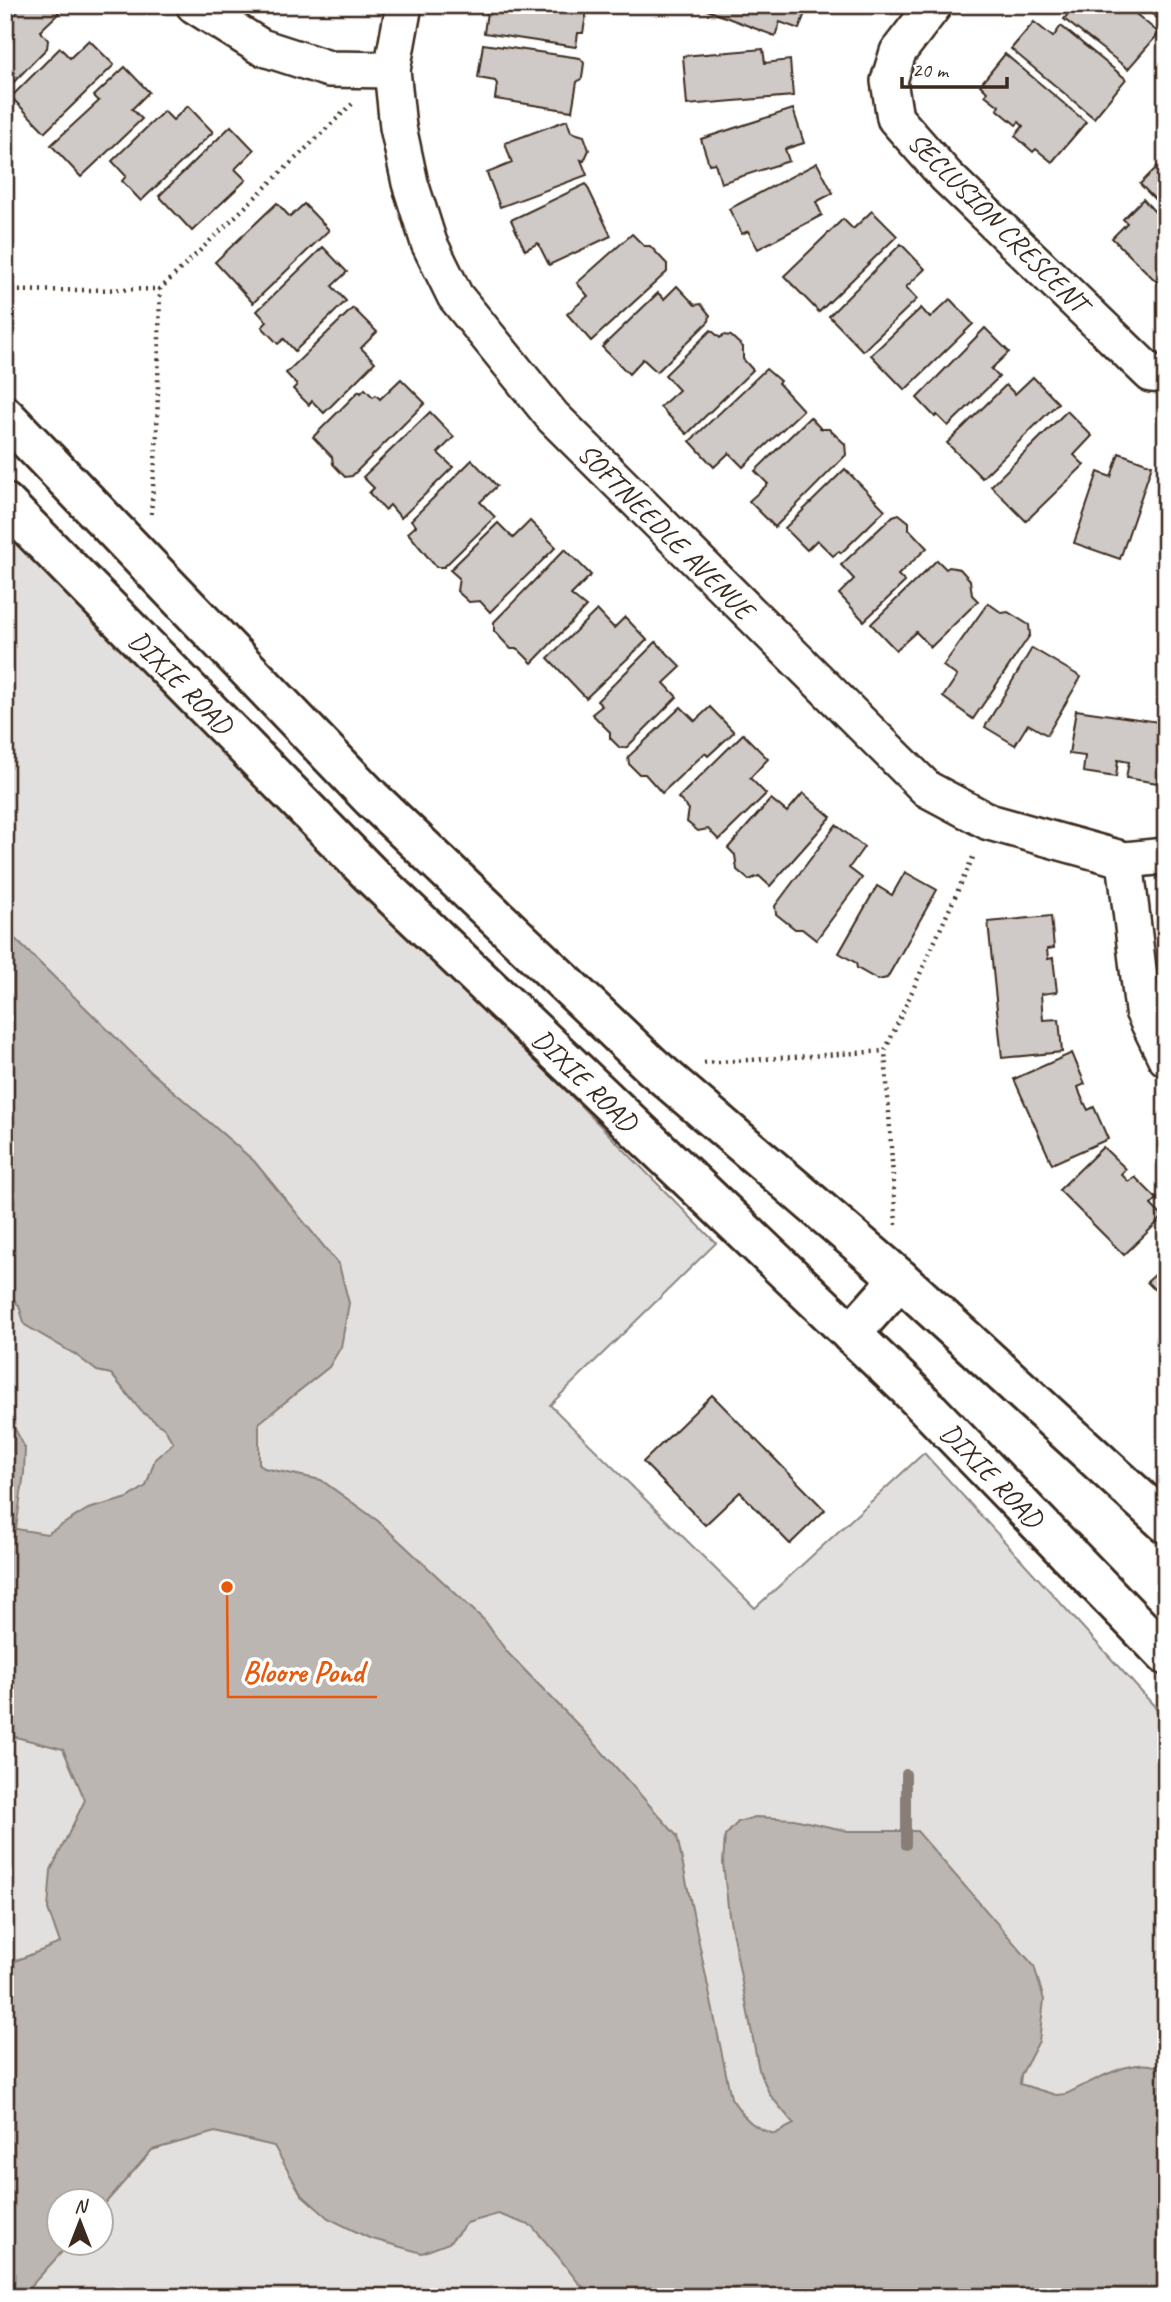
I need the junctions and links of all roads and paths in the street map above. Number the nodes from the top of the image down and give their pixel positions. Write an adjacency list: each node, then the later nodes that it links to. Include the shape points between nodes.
1 (194, 5): 4 (street, via 261,47 329,69)
2 (404, 5): 4 (street, SOFTNEEDLE AVENUE)
3 (934, 5): 7 (street, SECLUSION CRESCENT, via 898,52 889,81 895,118 946,176 1151,374)
4 (392, 69): 5 (path, via 338,115); 11 (street, SOFTNEEDLE AVENUE, via 410,183 429,243 455,296 553,417 804,668 927,789)
5 (160, 289): 6 (path); 10 (path)
6 (5, 291)
7 (1166, 376)
8 (5, 416): 10 (main road, DIXIE ROAD)
9 (5, 503): 18 (main road, DIXIE ROAD, via 372,875)
10 (148, 567): 16 (main road, DIXIE ROAD, via 372,798)
11 (989, 822): 13 (street, SOFTNEEDLE AVENUE); 14 (path)
12 (1166, 856): 13 (street, SOFTNEEDLE AVENUE)
13 (1125, 860): 15 (street, via 1143,1011)
14 (885, 1051): 16 (path); 17 (path)
15 (1166, 1058)
16 (652, 1066): 17 (main road, DIXIE ROAD)
17 (900, 1279): 18 (main road); 19 (main road, DIXIE ROAD)
18 (851, 1334): 20 (main road, DIXIE ROAD)
19 (1166, 1523)
20 (1166, 1656)

